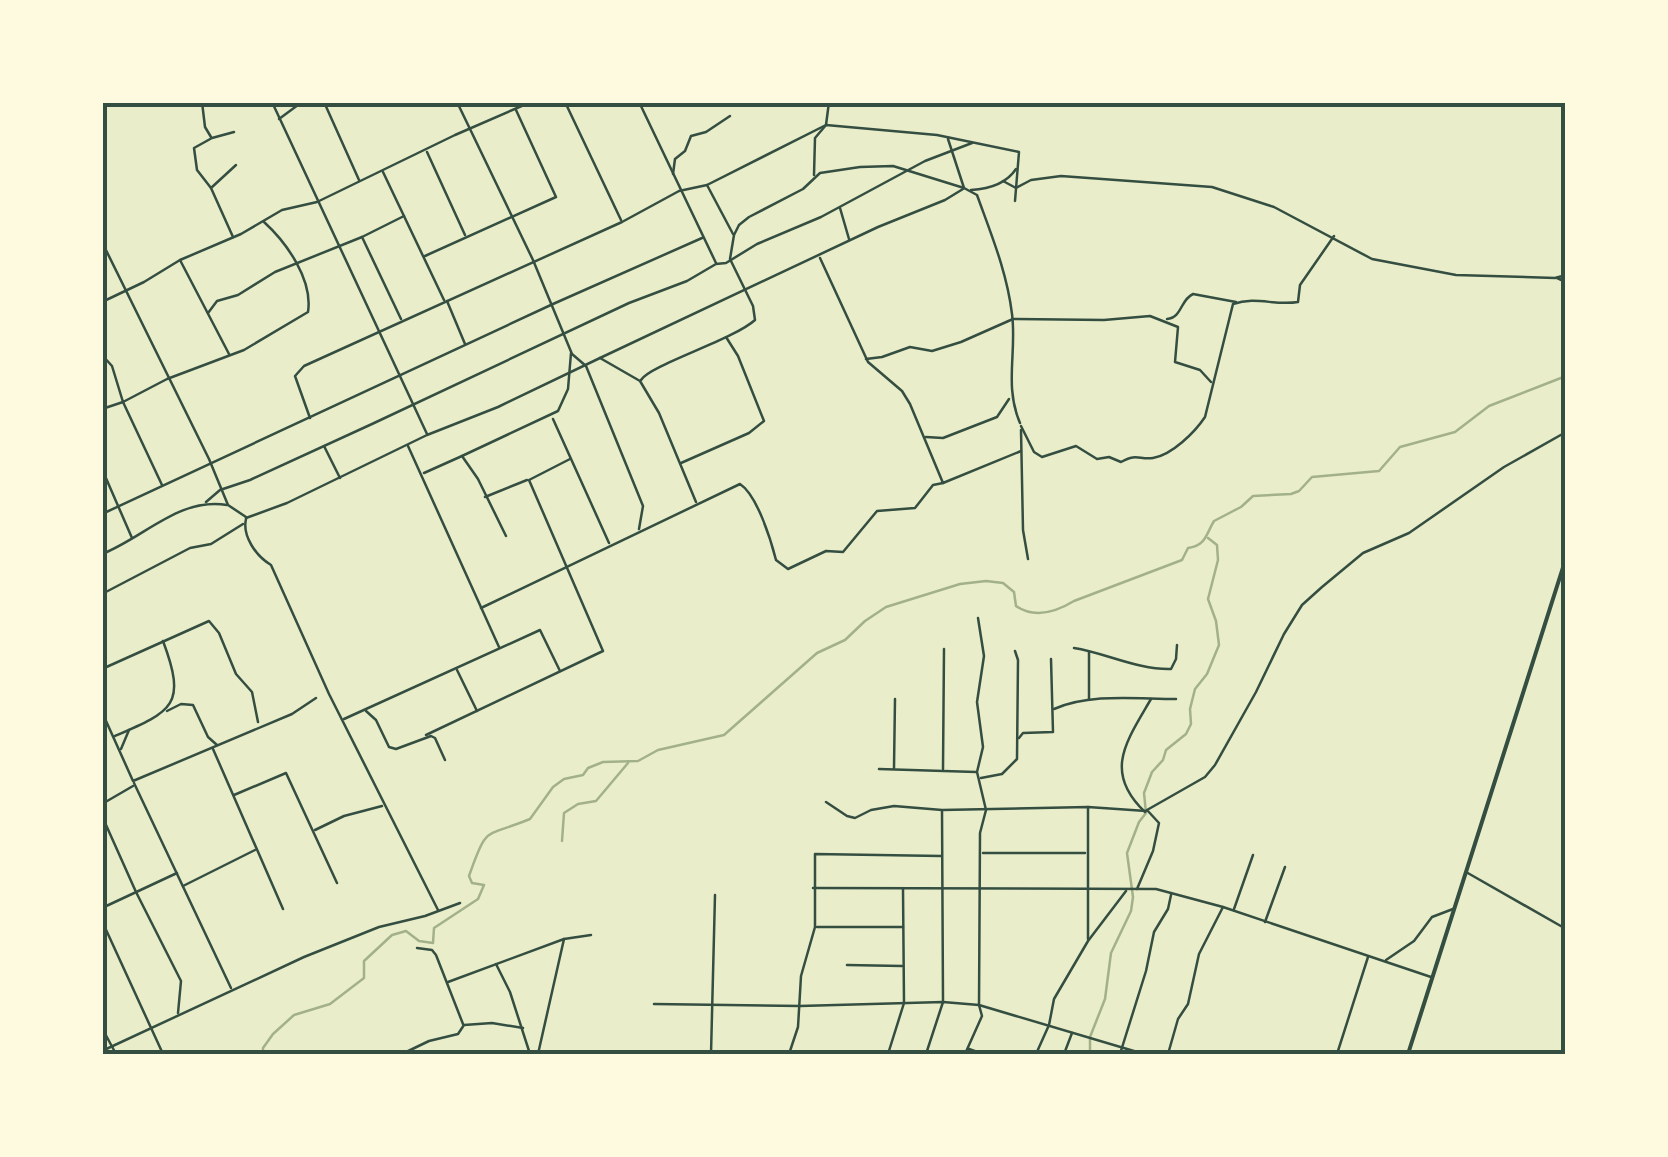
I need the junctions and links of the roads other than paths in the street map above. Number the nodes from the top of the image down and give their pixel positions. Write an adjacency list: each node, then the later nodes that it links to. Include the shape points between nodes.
1 (202, 102): 16 (street)
2 (272, 102): 12 (street)
3 (302, 102): 12 (street)
4 (324, 102): 27 (street)
5 (456, 102): 14 (street)
6 (531, 102): 10 (street)
7 (565, 102): 41 (street)
8 (829, 102): 13 (street)
9 (640, 104): 25 (street)
10 (515, 109): 14 (street); 39 (street, via 556,197)
11 (730, 116): 25 (street, via 691,136 686,152 675,159)
12 (279, 119): 36 (street)
13 (826, 125): 17 (street); 26 (street, via 815,138); 29 (street)
14 (469, 130): 19 (street); 39 (street)
15 (234, 132): 16 (street)
16 (212, 138): 30 (street, via 192,152)
17 (947, 138): 18 (street); 20 (street)
18 (973, 143): 20 (street); 22 (street, via 1019,152)
19 (426, 150): 23 (street); 46 (street)
20 (953, 152): 24 (street); 31 (street)
21 (236, 164): 30 (street)
22 (1016, 168): 28 (street); 32 (street)
23 (383, 170): 27 (street); 38 (street)
24 (912, 170): 26 (street, via 860,166); 31 (street); 37 (street)
25 (673, 176): 34 (street)
26 (814, 177): 42 (street, via 749,216)
27 (360, 181): 36 (street)
28 (1003, 181): 32 (street); 33 (street)
29 (707, 185): 34 (street); 42 (street)
30 (211, 188): 47 (street)
31 (964, 188): 33 (street); 49 (street)
32 (1016, 188): 35 (street); 45 (street, via 1061,176 1212,187)
33 (972, 190): 51 (street)
34 (679, 192): 41 (street); 48 (street)
35 (1015, 200)
36 (317, 202): 40 (street); 52 (street)
37 (840, 207): 49 (street); 55 (street)
38 (404, 216): 44 (street); 53 (street)
39 (512, 218): 46 (street); 57 (street)
40 (262, 221): 47 (street); 58 (street)
41 (622, 222): 57 (street)
42 (734, 234): 55 (street)
43 (1000, 235): 51 (street)
44 (362, 236): 52 (street); 72 (street)
45 (1334, 236): 61 (street, via 1389,264 1456,275); 67 (street, via 1300,284 1298,302)
46 (466, 237): 53 (street)
47 (233, 238): 56 (street)
48 (702, 238): 59 (street); 68 (street)
49 (850, 240): 54 (street)
50 (103, 243): 64 (street)
51 (996, 243): 70 (street)
52 (337, 247): 58 (street); 73 (street)
53 (425, 256): 65 (street)
54 (820, 256): 63 (street); 81 (street)
55 (730, 259): 59 (street); 63 (street)
56 (180, 260): 64 (street); 69 (street)
57 (533, 260): 65 (street); 68 (street)
58 (296, 263): 69 (street, via 217,301); 79 (street, via 308,312)
59 (716, 264): 74 (street)
60 (1566, 275): 61 (street)
61 (1556, 278): 62 (street)
62 (1566, 282)
63 (743, 289): 75 (street, via 755,320); 80 (street)
64 (125, 291): 66 (street); 85 (street)
65 (446, 301): 72 (street); 76 (street)
66 (102, 302)
67 (1236, 302): 71 (street, via 1193,294 1172,319); 87 (street)
68 (553, 304): 74 (street); 76 (street)
69 (208, 313): 79 (street)
70 (1013, 318): 71 (street); 81 (street, via 932,351 910,347); 88 (street)
71 (1161, 319): 87 (street, via 1178,328 1175,362 1200,370)
72 (402, 321): 73 (street)
73 (380, 332): 84 (street); 93 (street, via 296,371)
74 (564, 332): 77 (street); 90 (street)
75 (726, 337): 86 (street, via 648,370); 103 (street, via 764,421)
76 (466, 346): 84 (street)
77 (571, 351): 82 (street); 83 (street)
78 (102, 355): 89 (street)
79 (229, 355): 85 (street)
80 (600, 358): 82 (street); 86 (street)
81 (866, 359): 97 (street, via 902,391)
82 (586, 366): 83 (street); 120 (street, via 642,506)
83 (568, 374): 92 (street, via 563,403); 96 (street)
84 (400, 376): 90 (street); 93 (street)
85 (167, 379): 89 (street); 104 (street)
86 (640, 381): 103 (street)
87 (1212, 384): 94 (street, via 1196,432 1154,458 1121,462 1076,446 1042,457)
88 (1011, 393): 94 (street); 97 (street, via 998,417 943,438)
89 (124, 402): 91 (street); 110 (street)
90 (414, 404): 96 (street); 98 (street)
91 (102, 409)
92 (552, 417): 101 (street); 102 (street)
93 (310, 418): 104 (street)
94 (1021, 426): 100 (street)
95 (1566, 432): 174 (street, via 1409,533 1363,553 1302,605 1215,765)
96 (428, 435): 99 (street)
97 (924, 437): 109 (street)
98 (324, 444): 107 (street); 111 (street)
99 (408, 446): 106 (street); 107 (street)
100 (1022, 451): 109 (street); 126 (street)
101 (462, 456): 106 (street); 112 (street)
102 (570, 459): 108 (street); 123 (street)
103 (680, 463): 114 (street)
104 (211, 464): 110 (street); 111 (street)
105 (102, 470): 116 (street)
106 (423, 474): 129 (street)
107 (340, 478): 118 (street)
108 (529, 480): 112 (street); 127 (street)
109 (944, 483): 114 (street, via 933,485 915,508 877,511 843,552 826,551 788,569 776,560 748,489 742,485)
110 (163, 486): 116 (street)
111 (220, 490): 113 (street); 115 (street)
112 (485, 497): 121 (street)
113 (206, 502): 115 (street); 122 (street, via 160,518)
114 (696, 504): 120 (street)
115 (228, 505): 118 (street)
116 (119, 507): 117 (street); 122 (street)
117 (102, 514)
118 (246, 518): 119 (street)
119 (243, 523): 128 (street); 152 (street)
120 (639, 530): 123 (street)
121 (506, 536)
122 (133, 539): 124 (street)
123 (610, 545): 127 (street)
124 (102, 554)
125 (1566, 558): 183 (main road)
126 (1028, 559)
127 (565, 566): 129 (street); 141 (street, via 603,650)
128 (102, 594)
129 (481, 608): 133 (street)
130 (978, 618): 164 (street, via 984,747)
131 (163, 641): 139 (street); 151 (street, via 176,688); 153 (street, via 213,622 236,674 252,692)
132 (1177, 645): 136 (street, via 1170,669 1154,670)
133 (500, 648): 140 (street); 141 (street, via 541,630)
134 (944, 648): 163 (street)
135 (1074, 648): 136 (street)
136 (1089, 650): 146 (street)
137 (1016, 651): 157 (street)
138 (1051, 658): 147 (street)
139 (102, 669)
140 (456, 669): 148 (street); 149 (street)
141 (560, 672): 149 (street)
142 (316, 698): 153 (street)
143 (895, 699): 162 (street)
144 (1151, 699): 145 (street); 146 (street); 174 (street, via 1120,772)
145 (1176, 699)
146 (1089, 700): 147 (street)
147 (1054, 709): 157 (street, via 1052,733 1023,733)
148 (366, 710): 152 (street); 155 (street, via 392,749)
149 (477, 711): 155 (street)
150 (102, 712): 156 (street)
151 (162, 714): 154 (street); 158 (street, via 193,705)
152 (344, 720): 170 (street)
153 (259, 726): 158 (street)
154 (129, 730): 156 (street); 159 (street)
155 (426, 735): 160 (street, via 436,738)
156 (114, 736): 159 (street)
157 (1018, 740): 165 (street, via 1014,765)
158 (214, 747): 166 (street); 167 (street)
159 (120, 751): 166 (street)
160 (446, 760)
161 (879, 769): 162 (street)
162 (894, 769): 163 (street)
163 (943, 769): 164 (street)
164 (977, 772): 165 (street)
165 (980, 779): 173 (street)
166 (134, 783): 169 (street); 184 (street)
167 (234, 795): 176 (street, via 286,773); 177 (street)
168 (826, 802): 172 (street, via 856,818 880,808)
169 (102, 804)
170 (385, 805): 176 (street); 202 (street)
171 (1088, 807): 173 (street); 174 (street); 179 (street)
172 (942, 810): 173 (street); 181 (street)
173 (986, 810): 178 (street)
174 (1146, 811): 193 (street, via 1159,823)
175 (102, 816): 194 (street)
176 (314, 831): 185 (street)
177 (256, 849): 186 (street); 201 (street)
178 (982, 853): 179 (street); 191 (street)
179 (1088, 853): 188 (street)
180 (1253, 855): 203 (street)
181 (941, 856): 187 (street, via 815,854); 190 (street)
182 (1285, 867): 205 (street)
183 (1465, 871): 200 (main road); 208 (street)
184 (177, 873): 186 (street); 194 (street)
185 (337, 883)
186 (183, 886): 220 (street)
187 (813, 888): 189 (street); 206 (street)
188 (1088, 888): 191 (street); 192 (street); 211 (street)
189 (903, 889): 190 (street); 207 (street)
190 (940, 890): 191 (street); 221 (street)
191 (980, 890): 224 (street)
192 (1126, 890): 193 (street); 211 (street)
193 (1137, 890): 195 (street)
194 (136, 892): 199 (street); 227 (street, via 181,981)
195 (1172, 893): 198 (street); 235 (street, via 1154,932)
196 (715, 895): 225 (street)
197 (460, 903): 202 (street)
198 (1223, 907): 203 (street); 253 (street, via 1199,954)
199 (102, 908)
200 (1453, 908): 214 (street, via 1432,918); 218 (main road)
201 (284, 909)
202 (438, 910): 220 (street, via 378,926)
203 (1234, 910): 205 (street)
204 (102, 921): 231 (street)
205 (1265, 923): 213 (street)
206 (816, 926): 207 (street); 226 (street)
207 (903, 927): 217 (street)
208 (1566, 929)
209 (591, 934): 210 (street)
210 (564, 939): 215 (street); 243 (street)
211 (1088, 941): 229 (street, via 1054,999)
212 (416, 948): 219 (street, via 432,950)
213 (1369, 956): 214 (street); 254 (street)
214 (1385, 961): 218 (street)
215 (496, 964): 219 (street); 232 (street)
216 (846, 964): 217 (street)
217 (903, 966): 222 (street)
218 (1432, 978): 255 (main road)
219 (448, 982): 228 (street)
220 (232, 989): 227 (street)
221 (943, 1002): 222 (street); 224 (street); 247 (street)
222 (904, 1003): 226 (street); 246 (street)
223 (654, 1004): 225 (street)
224 (979, 1005): 229 (street); 237 (street, via 982,1016)
225 (714, 1006): 226 (street); 244 (street)
226 (800, 1006): 245 (street)
227 (178, 1014): 231 (street)
228 (464, 1025): 232 (street); 240 (street, via 458,1034)
229 (1049, 1025): 233 (street); 249 (street)
230 (102, 1028): 234 (street)
231 (150, 1028): 234 (street); 239 (street)
232 (523, 1028): 242 (street)
233 (1072, 1032): 235 (street); 250 (street)
234 (112, 1046): 236 (street); 238 (street)
235 (1122, 1048): 251 (street); 252 (street)
236 (102, 1051)
237 (966, 1052): 248 (street)
238 (116, 1054)
239 (162, 1054)
240 (402, 1054)
241 (515, 1054): 242 (street)
242 (530, 1054)
243 (538, 1054)
244 (711, 1054)
245 (789, 1054)
246 (888, 1054)
247 (926, 1054)
248 (983, 1054)
249 (1036, 1054)
250 (1064, 1054)
251 (1120, 1054)
252 (1144, 1054)
253 (1168, 1054)
254 (1337, 1054)
255 (1408, 1054)

